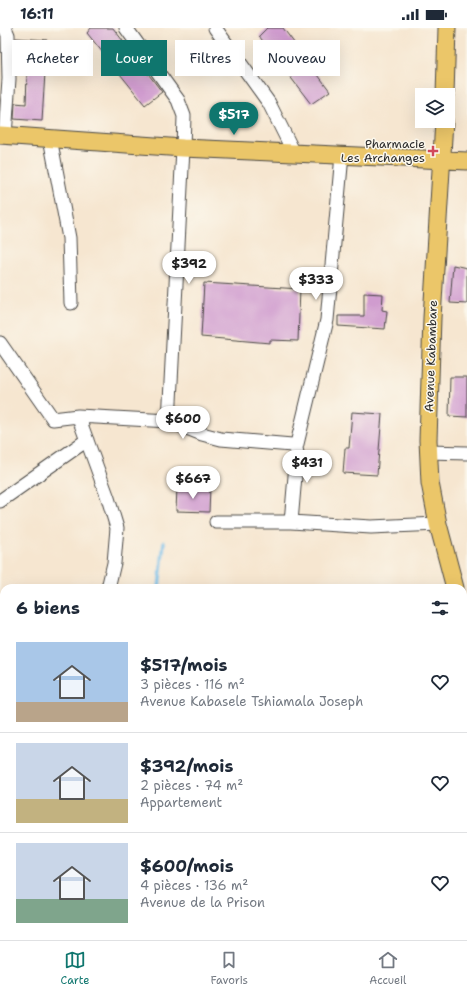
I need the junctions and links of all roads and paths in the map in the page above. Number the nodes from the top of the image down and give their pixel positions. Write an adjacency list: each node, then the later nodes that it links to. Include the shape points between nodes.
1 (5, 28): 7 (street, via 8,35 9,79)
2 (126, 28): 9 (street, via 178,100 184,116)
3 (215, 28): 10 (street, via 269,103)
4 (447, 28): 5 (main road)
5 (445, 88)
6 (444, 128): 12 (main road, Avenue Kabambare)
7 (3, 136): 8 (main road)
8 (50, 138): 9 (main road); 14 (street, via 69,238)
9 (183, 148): 10 (main road); 17 (street)
10 (294, 153): 11 (main road)
11 (342, 155): 12 (main road); 19 (street, via 327,320)
12 (442, 160): 13 (main road); 20 (main road, Avenue Kabambare, via 432,318)
13 (467, 161)
14 (71, 304)
15 (0, 343): 16 (street, via 53,419)
16 (78, 416): 17 (street); 18 (street)
17 (170, 420): 19 (street, via 202,434 222,439 292,445)
18 (87, 440): 22 (street); 26 (street, via 117,528 114,563)
19 (296, 448): 24 (street)
20 (428, 452): 21 (street); 25 (main road, Avenue Kabambare, via 430,483)
21 (467, 453)
22 (0, 501)
23 (216, 522): 24 (street)
24 (291, 522): 25 (street, via 371,526)
25 (438, 524): 27 (main road, Avenue Kabambare)
26 (109, 584)
27 (454, 584)

